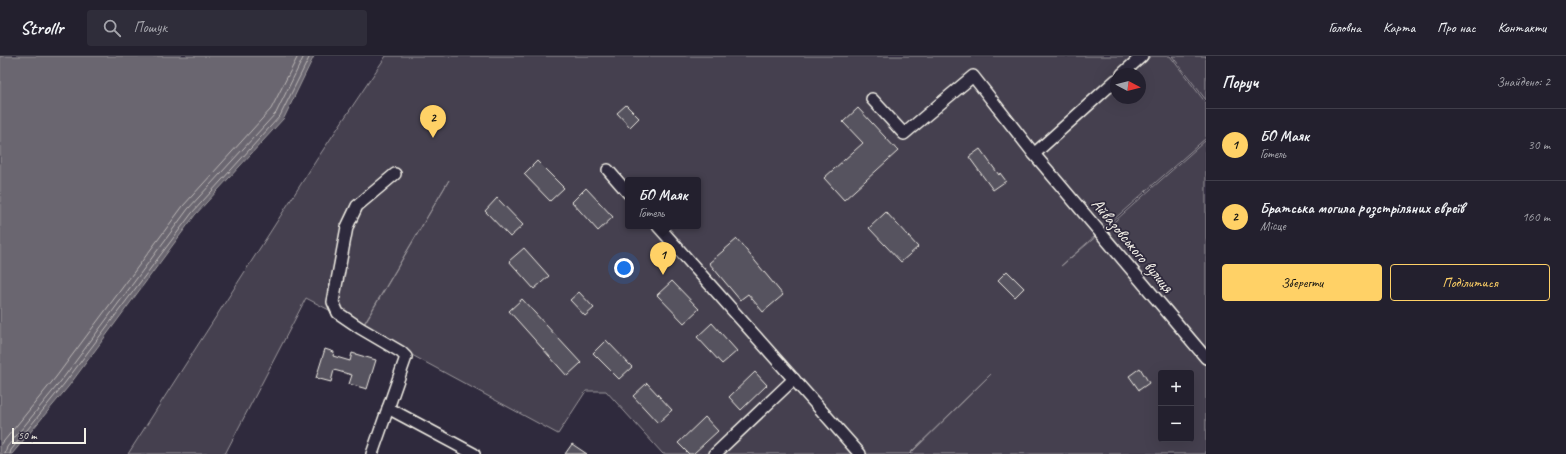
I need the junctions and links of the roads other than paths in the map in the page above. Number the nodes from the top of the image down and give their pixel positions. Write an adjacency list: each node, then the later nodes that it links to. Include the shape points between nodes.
1 (1142, 56): 2 (street)
2 (1129, 68)
3 (1110, 85): 5 (street)
4 (872, 99): 5 (street, Айвазовського вулиця, via 904,134 973,76)
5 (1034, 154): 10 (street, Айвазовського вулиця)
6 (608, 170): 8 (street)
7 (395, 174): 12 (street, via 356,206 347,226 333,302 338,313 402,352 406,357)
8 (625, 189)
9 (661, 229): 11 (street)
10 (1206, 358)
11 (794, 380): 15 (street); 16 (street)
12 (388, 408): 13 (street); 14 (street)
13 (372, 454)
14 (474, 454)
15 (716, 454)
16 (860, 454)

